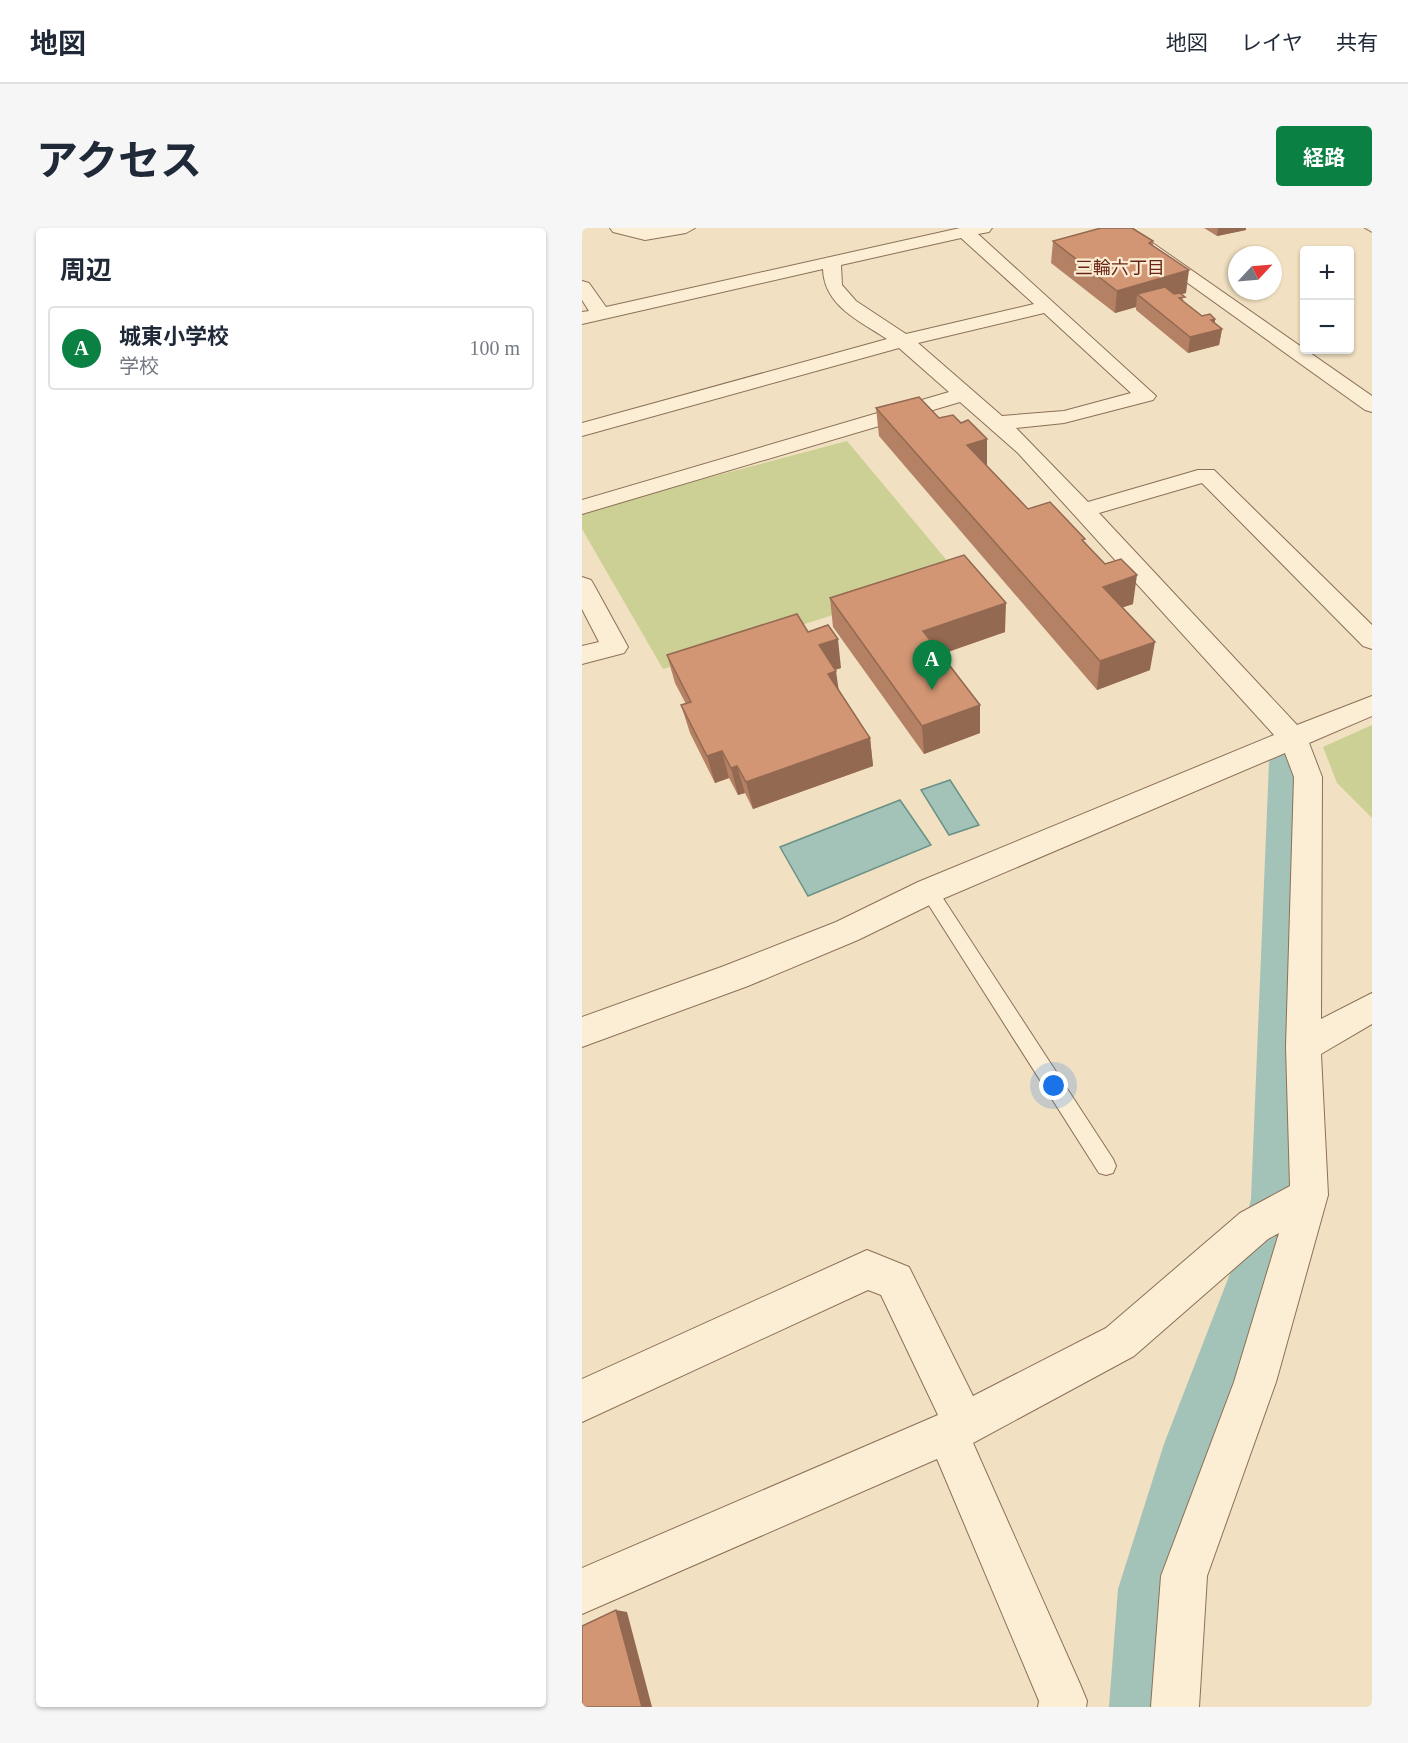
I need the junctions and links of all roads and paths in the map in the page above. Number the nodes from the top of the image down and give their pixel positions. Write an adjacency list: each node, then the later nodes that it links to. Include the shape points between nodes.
1 (619, 228): 2 (street, via 645,236)
2 (686, 228)
3 (906, 228): 7 (street)
4 (1120, 228): 16 (street)
5 (974, 230): 7 (street); 11 (street)
6 (871, 236): 8 (street)
7 (921, 243): 8 (street)
8 (886, 250): 9 (street)
9 (832, 262): 12 (street); 14 (street, via 833,286 849,305)
10 (582, 287): 12 (street)
11 (1047, 307): 14 (street); 17 (street, via 1146,396 1064,417)
12 (601, 314): 13 (street)
13 (582, 318)
14 (903, 341): 15 (street); 18 (street)
15 (964, 394): 17 (street); 19 (street)
16 (1372, 406)
17 (997, 423): 20 (street, via 1026,448)
18 (582, 430)
19 (582, 507)
20 (1082, 511): 22 (street, via 1206,475); 25 (street)
21 (582, 585): 23 (street, via 615,646)
22 (1372, 640)
23 (582, 655)
24 (1372, 705): 25 (street)
25 (1293, 738): 26 (street); 29 (street, via 1308,777)
26 (929, 891): 28 (street, via 847,931); 30 (lane)
27 (1372, 1007): 29 (street)
28 (582, 1032)
29 (1303, 1047): 31 (street)
30 (1106, 1166)
31 (1283, 1210): 33 (street, via 1120,1342); 36 (street, via 1255,1382 1184,1576)
32 (582, 1401): 33 (street, via 867,1270 895,1281)
33 (956, 1429): 34 (street); 35 (street, via 1063,1701)
34 (582, 1591)
35 (1062, 1707)
36 (1174, 1707)

